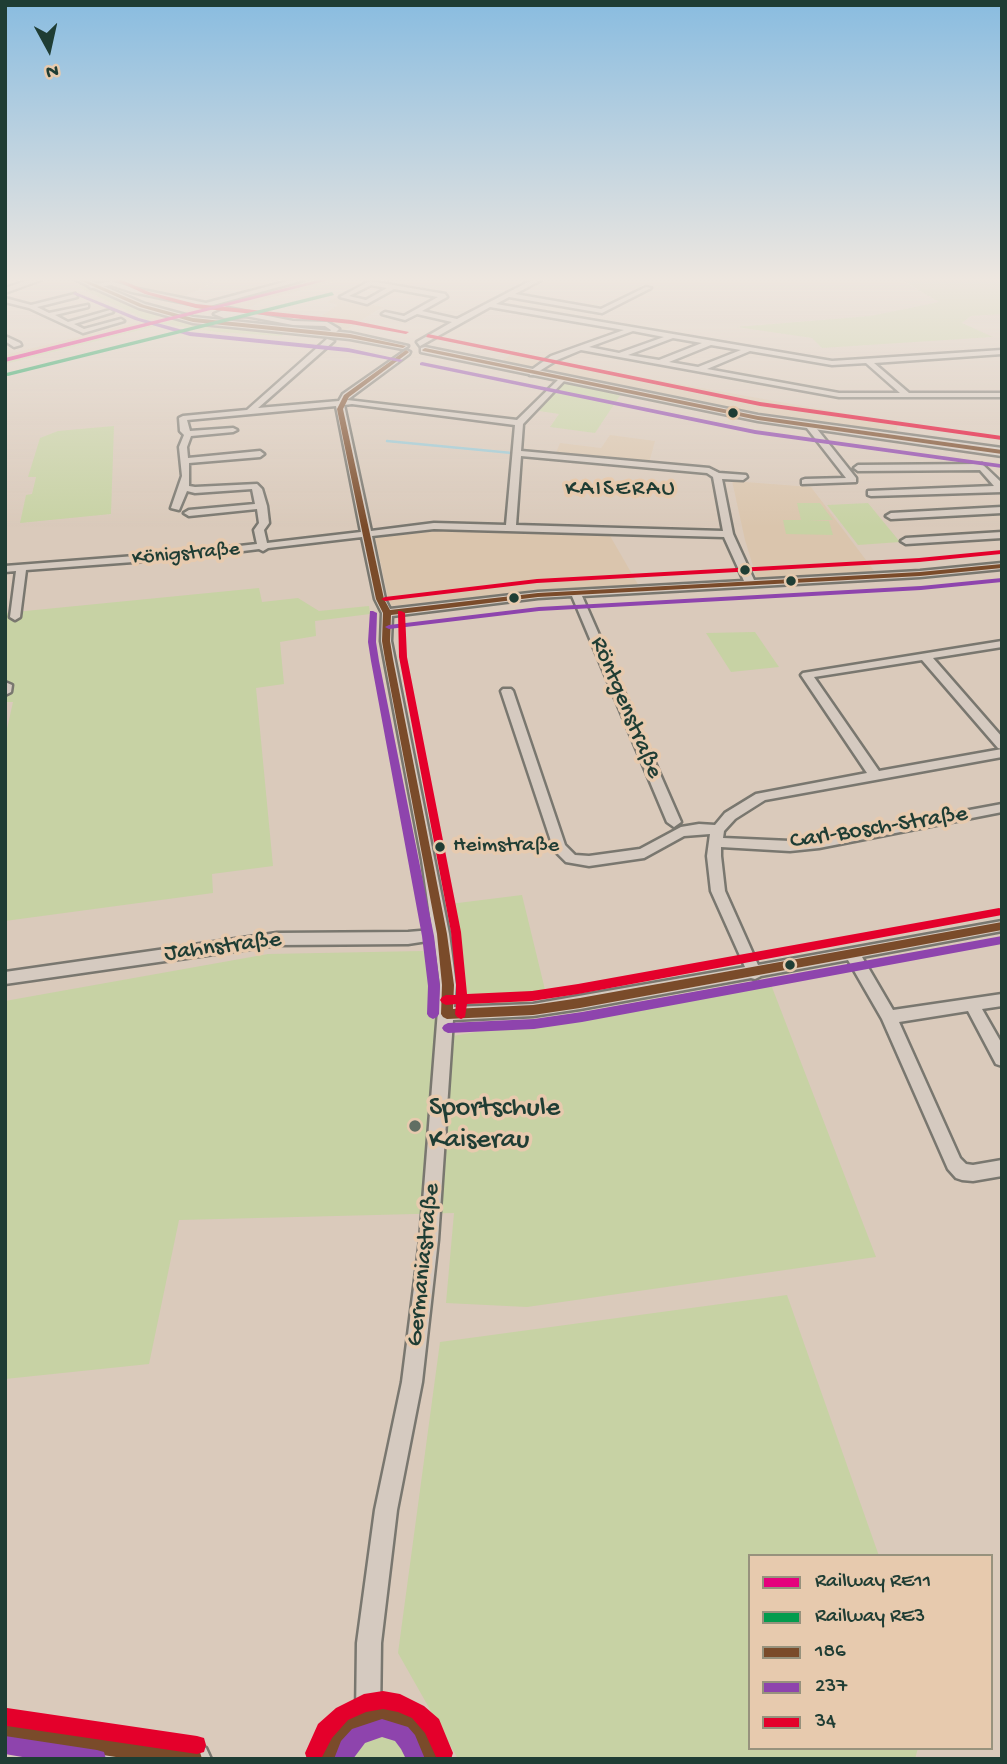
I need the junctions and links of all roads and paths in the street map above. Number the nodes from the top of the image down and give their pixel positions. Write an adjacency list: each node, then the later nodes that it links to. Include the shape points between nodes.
1 (303, 362): 17 (street)
2 (389, 362): 16 (street)
3 (487, 362): 12 (main road)
4 (548, 362): 12 (street)
5 (654, 362): 10 (street)
6 (716, 362): 11 (street)
7 (823, 362): 8 (street)
8 (841, 362)
9 (870, 362): 14 (street)
10 (658, 363): 11 (street)
11 (697, 370): 14 (street, via 830,394)
12 (533, 373): 13 (main road)
13 (561, 379): 18 (street); 19 (main road)
14 (909, 396): 15 (street)
15 (1002, 396)
16 (341, 402): 17 (street); 18 (street); 40 (street, Germaniastraße)
17 (248, 412): 21 (street, via 183,418)
18 (519, 423): 22 (street)
19 (810, 426): 23 (main road); 29 (street, via 853,480)
20 (233, 430): 21 (street)
21 (188, 434): 25 (street)
22 (517, 453): 27 (street, via 709,471); 38 (street)
23 (1002, 453)
24 (260, 454): 25 (street)
25 (184, 461): 30 (street)
26 (858, 468): 31 (street, via 982,467)
27 (717, 476): 28 (street); 39 (street)
28 (743, 477)
29 (805, 482)
30 (184, 487): 33 (street, via 254,486); 34 (street)
31 (1001, 488): 32 (street)
32 (871, 493)
33 (261, 506): 36 (street); 43 (street)
34 (176, 508)
35 (1002, 510): 37 (street)
36 (189, 513)
37 (891, 516)
38 (511, 527): 39 (street, Königstraße); 40 (street, Königstraße, via 434,526)
39 (728, 534): 47 (street)
40 (367, 535): 43 (street, Königstraße); 49 (street, Germaniastraße)
41 (1002, 535): 42 (street)
42 (906, 541)
43 (263, 548): 46 (street, Königstraße)
44 (1002, 566): 47 (street)
45 (5, 569): 46 (street, Königstraße)
46 (21, 569): 50 (street)
47 (750, 583): 48 (street)
48 (576, 593): 49 (street); 60 (street, Röntgenstraße)
49 (387, 613): 63 (street, Germaniastraße, via 389,659)
50 (15, 617)
51 (1002, 644): 52 (street)
52 (923, 655): 56 (street); 58 (street, via 807,675)
53 (6, 685): 55 (street)
54 (507, 691): 61 (street, Carl-Bosch-Straße, via 559,847 570,859 589,862 645,853 681,832)
55 (5, 692)
56 (1002, 745)
57 (1002, 753): 58 (street)
58 (875, 775): 61 (street, via 761,797 744,805)
59 (1002, 808): 61 (street, Carl-Bosch-Straße, via 819,843 766,845)
60 (674, 822)
61 (716, 836): 65 (street, via 713,856 719,891)
62 (1002, 926): 64 (street)
63 (442, 934): 66 (street, Jahnstraße, via 277,939); 69 (street, Germaniastraße)
64 (853, 955): 65 (street); 70 (street)
65 (755, 973): 69 (street, via 533,1010)
66 (5, 978)
67 (1002, 1000): 68 (street)
68 (972, 1005): 70 (street); 71 (street)
69 (447, 1014): 73 (street, Germaniastraße, via 429,1240 412,1382 386,1510 369,1643)
70 (889, 1017): 72 (street, via 954,1163 962,1172)
71 (1002, 1059)
72 (1002, 1168)
73 (368, 1716): 76 (street, via 336,1740); 77 (street, via 396,1716 409,1723 420,1734)
74 (5, 1731): 75 (street)
75 (195, 1759)
76 (327, 1759)
77 (431, 1759)

